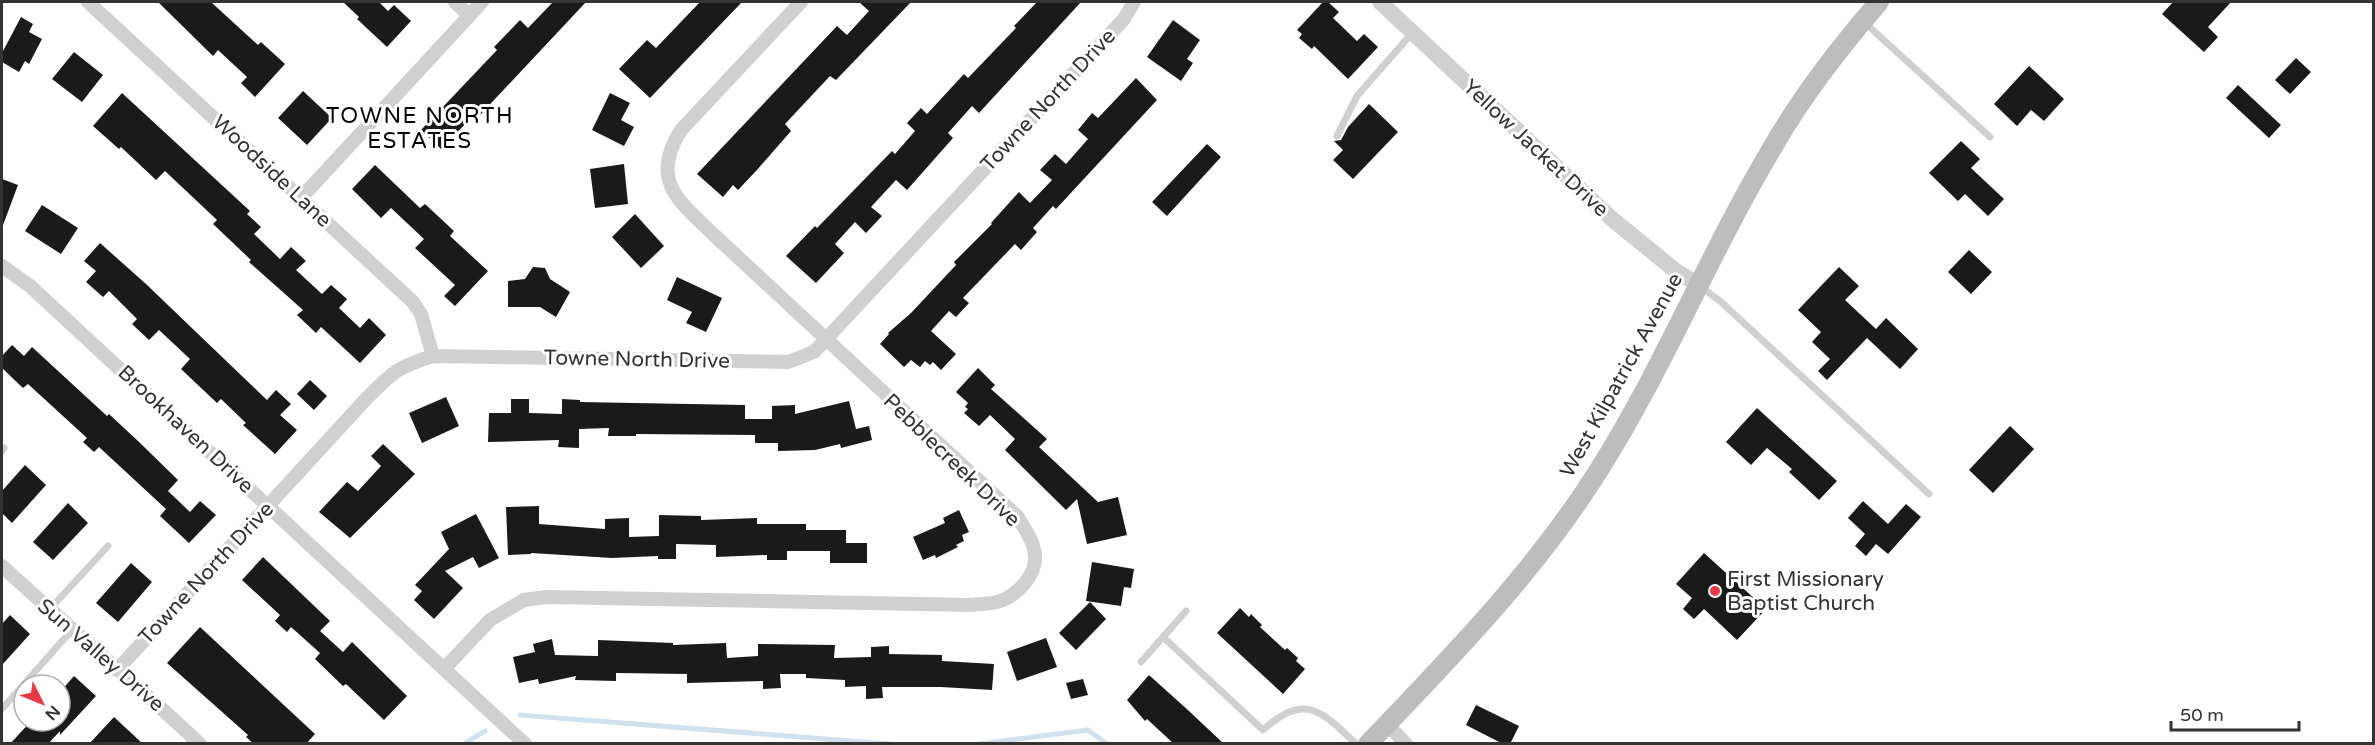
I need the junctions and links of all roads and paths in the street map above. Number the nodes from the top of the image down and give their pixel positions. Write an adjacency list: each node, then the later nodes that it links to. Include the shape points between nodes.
1 (88, 2): 13 (street, Woodside Lane)
2 (455, 2): 8 (street)
3 (482, 2): 8 (street)
4 (801, 2): 16 (street, Pebblecreek Drive, via 681,130 673,143 668,177 673,194 685,207)
5 (1134, 2): 16 (street, Towne North Drive, via 1124,19)
6 (1380, 2): 10 (street, Yellow Jacket Drive)
7 (1879, 2): 9 (main road, West Kilpatrick Avenue)
8 (469, 15): 13 (street)
9 (1863, 20): 12 (lane); 15 (main road, West Kilpatrick Avenue, via 1827,65 1773,146)
10 (1413, 32): 11 (lane, via 1358,96); 15 (street, Yellow Jacket Drive, via 1612,219)
11 (1337, 136)
12 (1990, 137)
13 (301, 198): 17 (street, Woodside Lane, via 412,301 421,314)
14 (2, 266): 19 (street, Brookhaven Drive, via 30,286)
15 (1698, 285): 18 (lane); 30 (main road, West Kilpatrick Avenue, via 1634,410 1565,522 1497,608)
16 (826, 340): 17 (street, Towne North Drive, via 814,351 788,362); 27 (street, Pebblecreek Drive, via 1017,516 1035,555 1033,571 1018,590 1001,601 972,605 546,597 524,600 490,620)
17 (433, 356): 19 (street, Towne North Drive, via 405,365 390,375)
18 (1929, 495)
19 (268, 505): 27 (street, Brookhaven Drive); 28 (street, Towne North Drive)
20 (108, 546): 22 (lane)
21 (2, 566): 22 (street, Sun Valley Drive)
22 (49, 610): 24 (street, Sun Valley Drive)
23 (1186, 611): 25 (lane)
24 (71, 631): 28 (street, Sun Valley Drive); 29 (lane)
25 (1163, 638): 26 (lane); 33 (lane, via 1263,730 1276,719 1304,708 1327,716)
26 (1140, 662)
27 (444, 669): 32 (street, Brookhaven Drive)
28 (117, 670): 31 (street, Sun Valley Drive)
29 (2, 709)
30 (1386, 724): 34 (main road, West Kilpatrick Avenue); 35 (street)
31 (200, 744)
32 (525, 744)
33 (1356, 744)
34 (1368, 744)
35 (1406, 744)

